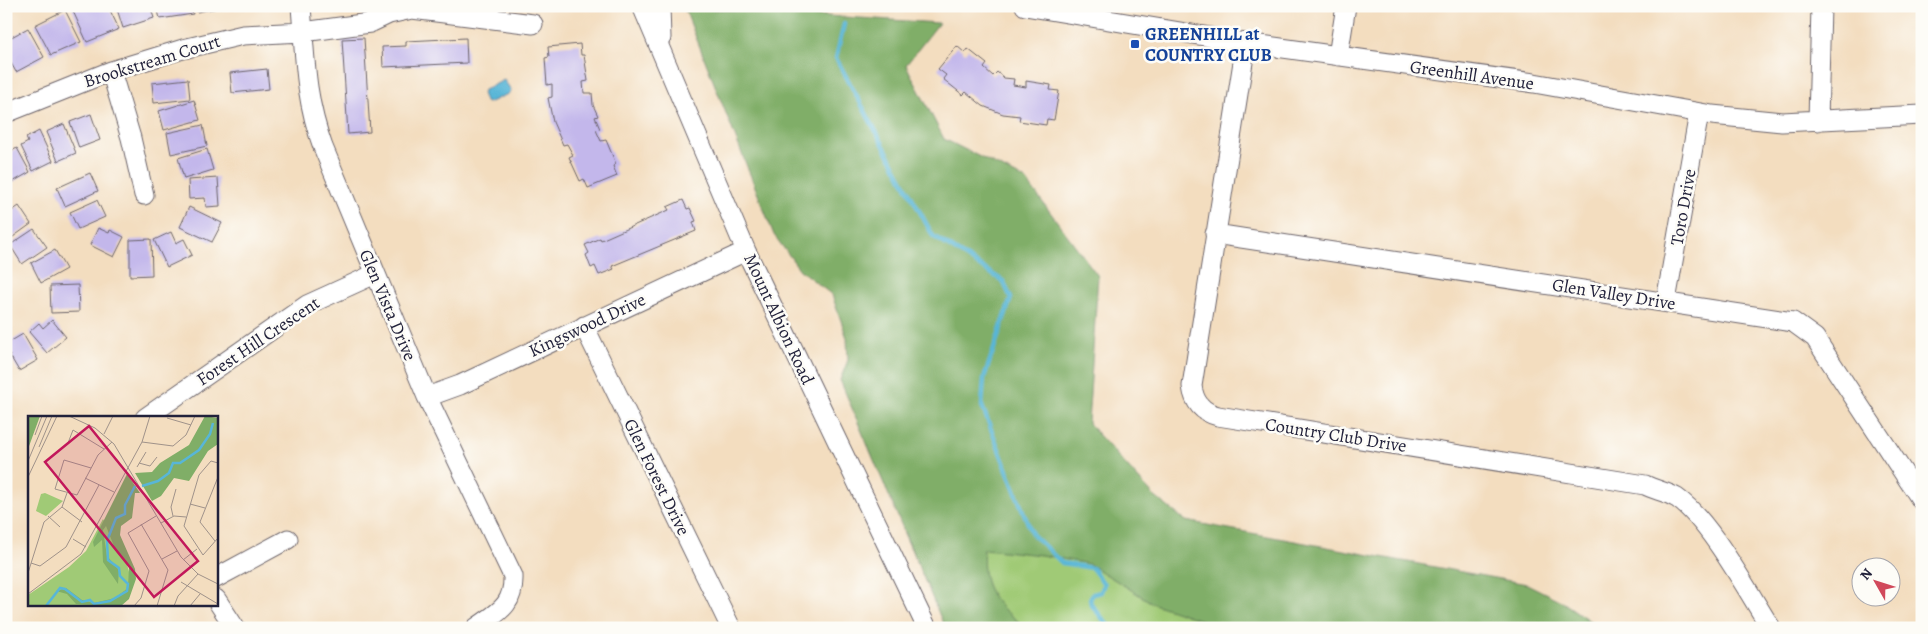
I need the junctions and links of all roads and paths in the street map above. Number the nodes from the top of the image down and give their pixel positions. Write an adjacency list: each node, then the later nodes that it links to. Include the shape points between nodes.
1 (301, 6): 8 (street, Glen Vista Drive)
2 (642, 6): 10 (street, Mount Albion Road)
3 (660, 6): 10 (street)
4 (1025, 6): 9 (street, Greenhill Avenue)
5 (1346, 6): 11 (street)
6 (1821, 6): 16 (street)
7 (533, 24): 8 (street, Brookstream Court, via 412,9 389,14 370,23)
8 (303, 32): 12 (street, Brookstream Court, via 244,35); 20 (street, Glen Vista Drive, via 307,94 313,120)
9 (1246, 43): 11 (street, Greenhill Avenue); 18 (street, Country Club Drive)
10 (661, 49): 19 (street, Mount Albion Road)
11 (1338, 56): 14 (street, Greenhill Avenue, via 1534,83)
12 (111, 71): 13 (street, Brookstream Court); 17 (street)
13 (6, 113)
14 (1699, 113): 16 (street, Greenhill Avenue, via 1782,122); 21 (street, Toro Drive)
15 (1922, 115): 16 (street, Greenhill Avenue)
16 (1818, 121)
17 (144, 195)
18 (1215, 234): 21 (street, Glen Valley Drive); 33 (street, Country Club Drive, via 1192,386 1197,404 1209,414 1645,485 1662,491 1696,514)
19 (746, 251): 22 (street, Kingswood Drive); 32 (street, Mount Albion Road)
20 (375, 274): 23 (street, Glen Vista Drive); 24 (street, Forest Hill Crescent, via 307,305)
21 (1666, 301): 25 (street, Glen Valley Drive, via 1799,324 1815,338)
22 (584, 326): 23 (street, Kingswood Drive, via 460,385); 31 (street, Glen Forest Drive)
23 (427, 397): 30 (street, Glen Vista Drive, via 513,576 514,592 504,607)
24 (148, 416)
25 (1922, 501)
26 (288, 539): 27 (street)
27 (218, 577)
28 (218, 603): 29 (street)
29 (235, 628)
30 (476, 628)
31 (731, 628)
32 (927, 628)
33 (1771, 628)

